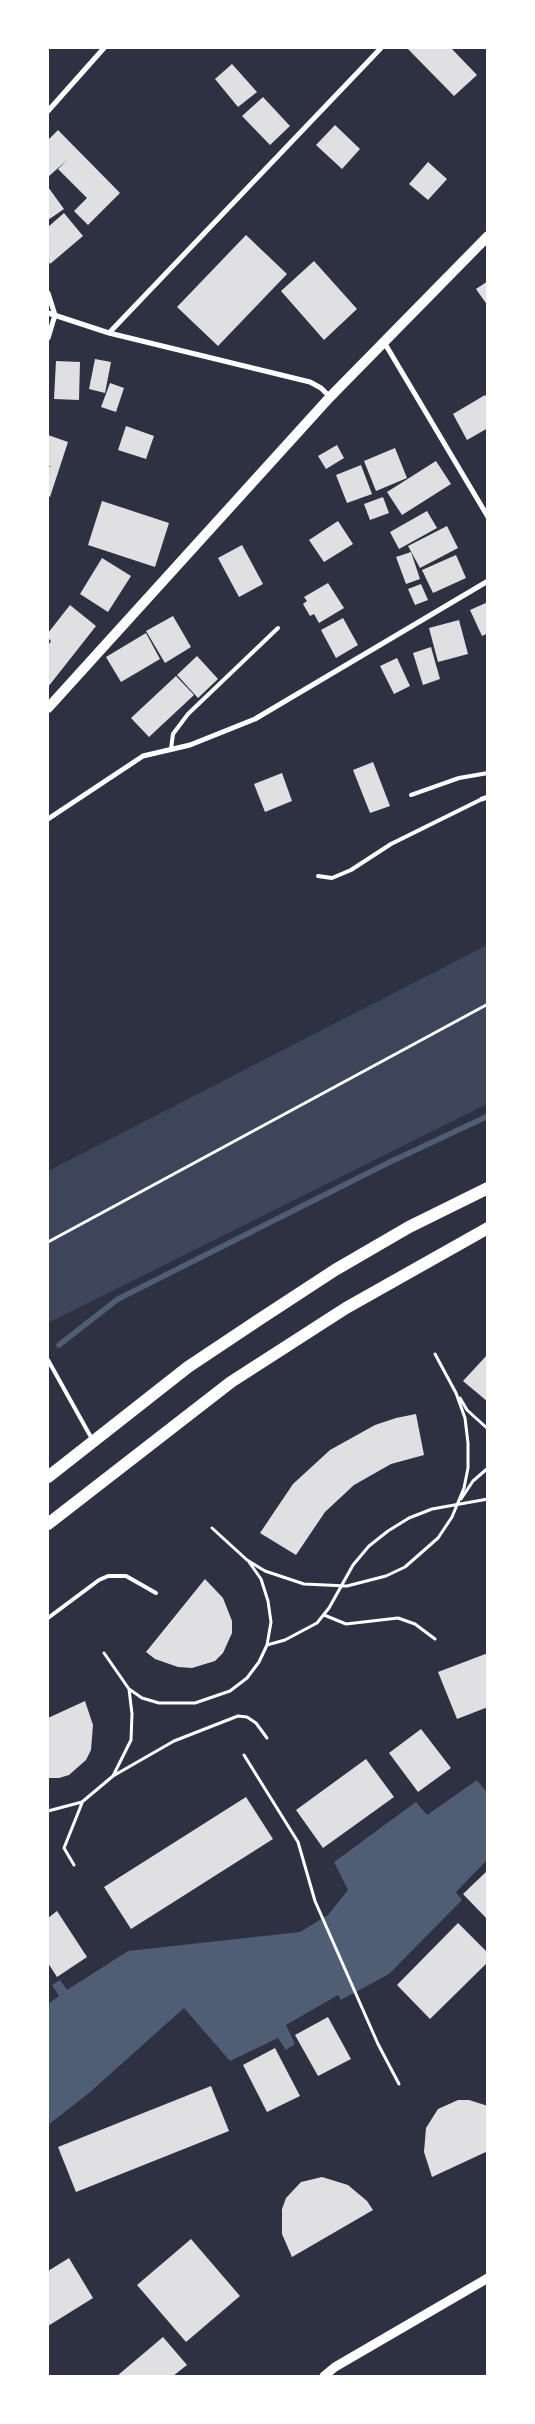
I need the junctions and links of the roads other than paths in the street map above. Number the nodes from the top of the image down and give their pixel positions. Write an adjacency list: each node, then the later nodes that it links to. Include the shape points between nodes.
1 (104, 48): 3 (street)
2 (381, 48): 8 (street)
3 (48, 111)
4 (488, 236): 10 (main road)
5 (48, 293): 7 (street)
6 (48, 313): 7 (street)
7 (55, 315): 8 (street); 9 (street)
8 (109, 333): 11 (street, via 310,382)
9 (48, 338)
10 (384, 342): 11 (main road); 12 (street)
11 (330, 396): 15 (main road)
12 (488, 517)
13 (488, 581): 16 (street, via 255,719 190,745)
14 (278, 628): 16 (lane, via 188,714 173,734)
15 (48, 708)
16 (170, 749): 20 (street, via 142,756)
17 (488, 773): 18 (lane, via 459,778)
18 (411, 795)
19 (485, 798): 21 (lane, via 391,844 351,870 332,878)
20 (48, 819)
21 (318, 876)
22 (488, 1188): 25 (main road, via 335,1270 188,1367)
23 (488, 1228): 27 (main road, via 346,1308 231,1382)
24 (48, 1360): 25 (lane)
25 (93, 1441): 26 (main road)
26 (48, 1477)
27 (48, 1524)
28 (156, 1593): 29 (lane, via 126,1576 108,1576)
29 (48, 1618)
30 (488, 2278): 31 (street)
31 (324, 2376)

